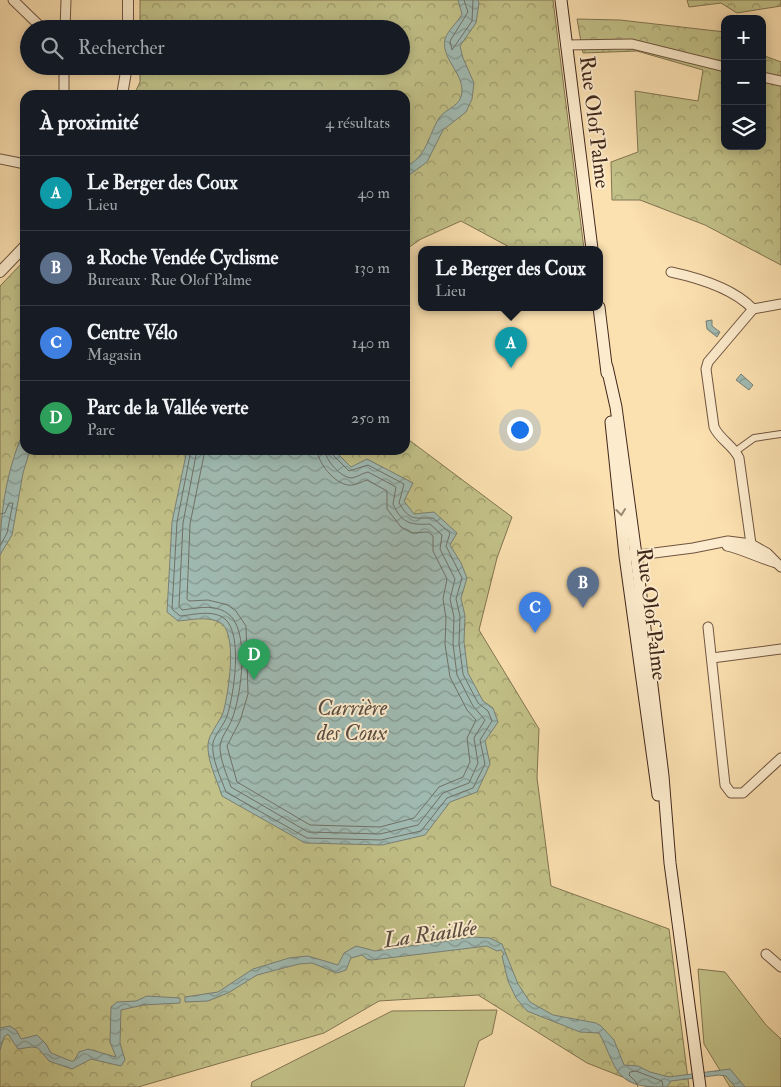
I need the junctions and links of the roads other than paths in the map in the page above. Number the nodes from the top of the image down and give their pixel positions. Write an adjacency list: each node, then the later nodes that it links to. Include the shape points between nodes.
1 (13, 0): 5 (street)
2 (66, 0): 6 (street)
3 (129, 0): 7 (street)
4 (561, 0): 8 (main road, Rue Olof Palme)
5 (34, 20)
6 (65, 20)
7 (128, 20)
8 (566, 44): 9 (street, via 632,44); 18 (main road, Rue Olof Palme)
9 (721, 66)
10 (64, 75): 14 (street)
11 (125, 75): 15 (street)
12 (766, 78): 13 (street)
13 (781, 81)
14 (64, 90)
15 (123, 90)
16 (0, 159): 17 (street)
17 (20, 163)
18 (592, 246)
19 (20, 251): 20 (street)
20 (0, 272)
21 (672, 272): 23 (street, via 695,277 744,300)
22 (781, 304): 23 (street)
23 (753, 309): 26 (street, via 708,362 706,369 714,427 717,434)
24 (600, 311): 28 (main road, Rue Olof Palme, via 607,367 616,406)
25 (781, 434): 26 (street, via 754,438)
26 (736, 451): 27 (street)
27 (749, 548): 28 (street, via 728,541); 29 (street, via 767,553)
28 (631, 556): 36 (main road, Rue Olof Palme, via 663,776 670,863)
29 (779, 562)
30 (708, 626): 32 (street)
31 (781, 649): 32 (street)
32 (712, 658): 33 (street, via 710,664 725,785 731,793 743,793)
33 (781, 758)
34 (766, 954): 35 (street)
35 (781, 967)
36 (700, 1087)

